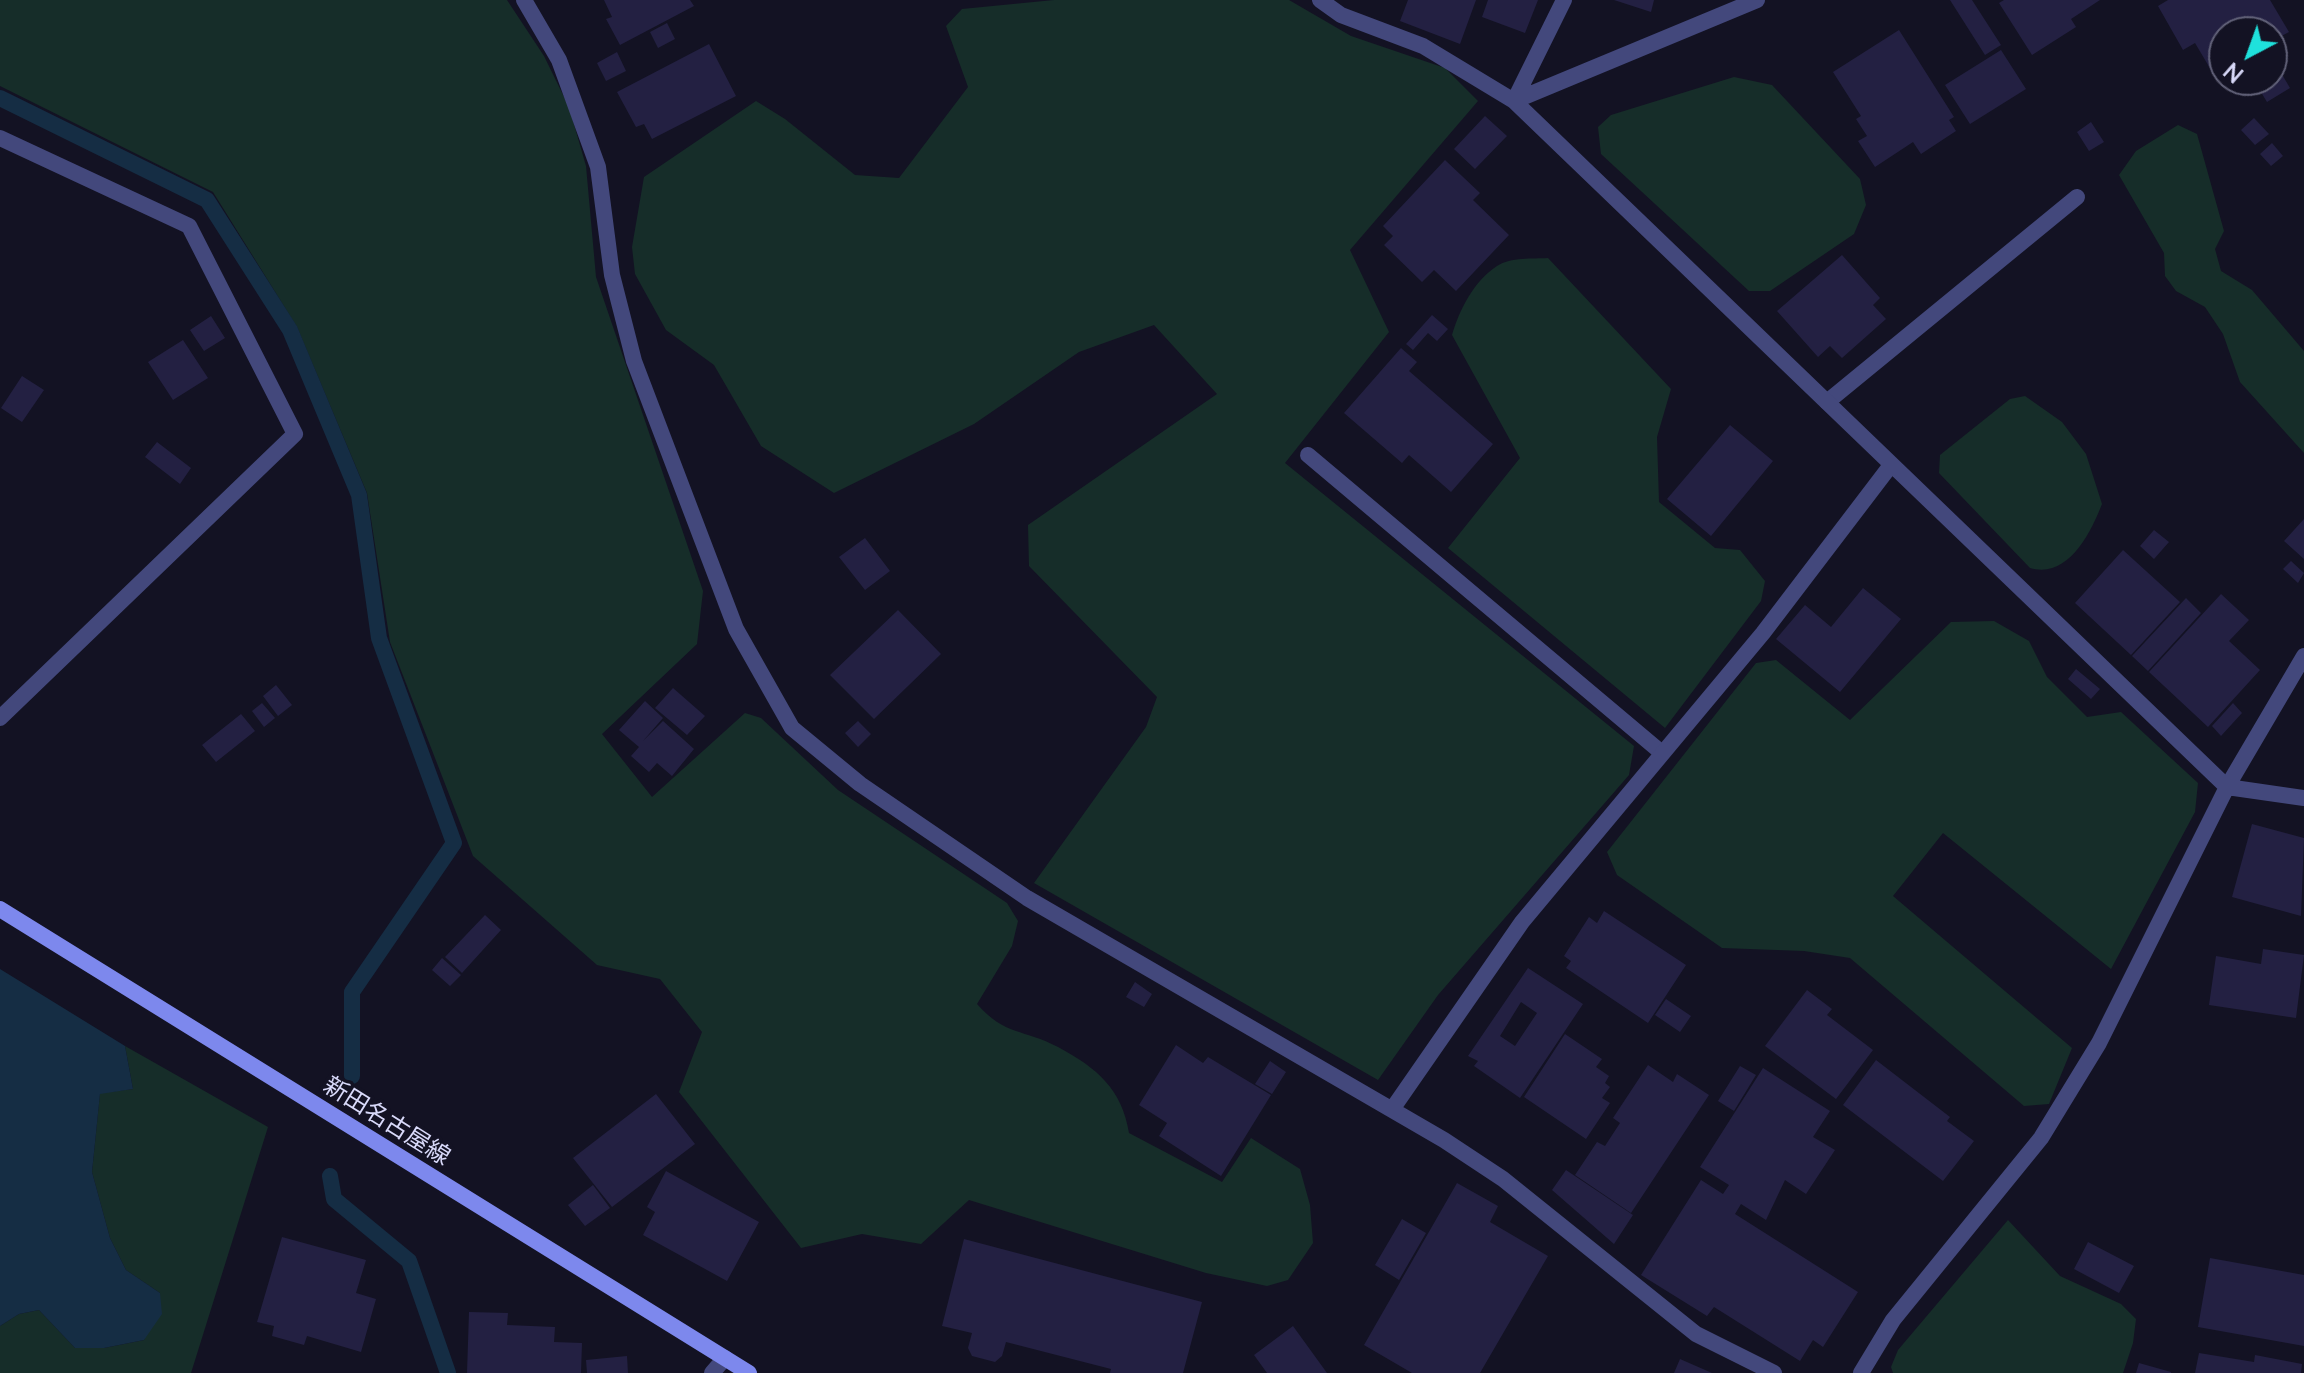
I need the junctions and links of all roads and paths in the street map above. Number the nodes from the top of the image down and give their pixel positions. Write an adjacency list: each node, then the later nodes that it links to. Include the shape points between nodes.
1 (524, 0): 17 (street, via 559,60 598,167 612,275 634,361 736,629 792,728 860,784 1027,898)
2 (1320, 0): 5 (street, via 1341,15 1423,46)
3 (1564, 0): 5 (street)
4 (1757, 0): 5 (street)
5 (1514, 101): 8 (street)
6 (0, 138): 12 (street, via 189,226 295,434)
7 (2077, 197): 8 (street)
8 (1827, 402): 10 (street)
9 (1308, 455): 13 (street)
10 (1891, 465): 13 (street, via 1763,633); 14 (street)
11 (2304, 656): 14 (street)
12 (0, 718)
13 (1662, 753): 17 (street, via 1522,922)
14 (2227, 787): 15 (street); 22 (street, via 2099,1043 2041,1138 1893,1320)
15 (2304, 798)
16 (0, 909): 18 (main road, 新田名古屋線)
17 (1393, 1108): 21 (street, via 1503,1179 1696,1334)
18 (725, 1358): 19 (street); 20 (main road, 新田名古屋線)
19 (712, 1373)
20 (749, 1373)
21 (1774, 1373)
22 (1861, 1373)

